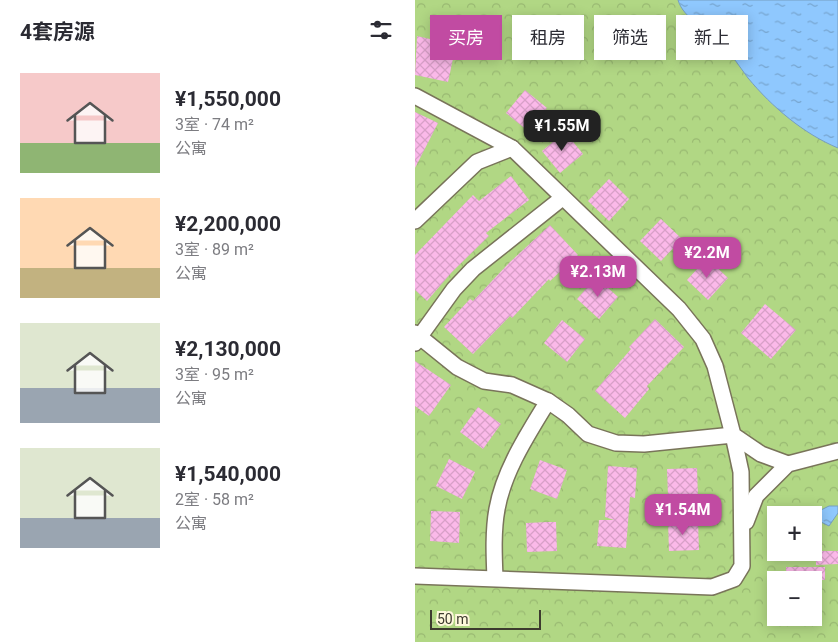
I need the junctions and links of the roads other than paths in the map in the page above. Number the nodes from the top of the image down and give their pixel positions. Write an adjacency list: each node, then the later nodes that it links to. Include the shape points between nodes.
1 (415, 96): 2 (street)
2 (512, 148): 4 (street, via 477,162); 7 (street, via 679,310 703,339 715,366)
3 (561, 199): 5 (street, via 473,269)
4 (415, 221)
5 (416, 338): 6 (street, via 457,367 484,381 512,384)
6 (548, 401): 7 (street, via 588,434 616,443 644,444); 12 (street, via 523,443 497,508)
7 (733, 435): 9 (street, via 761,454); 10 (street, via 741,472)
8 (838, 451): 9 (street)
9 (788, 464): 10 (street, via 756,496)
10 (742, 533): 12 (street, via 742,566 733,579 712,587)
11 (415, 576): 12 (street)
12 (495, 578)

